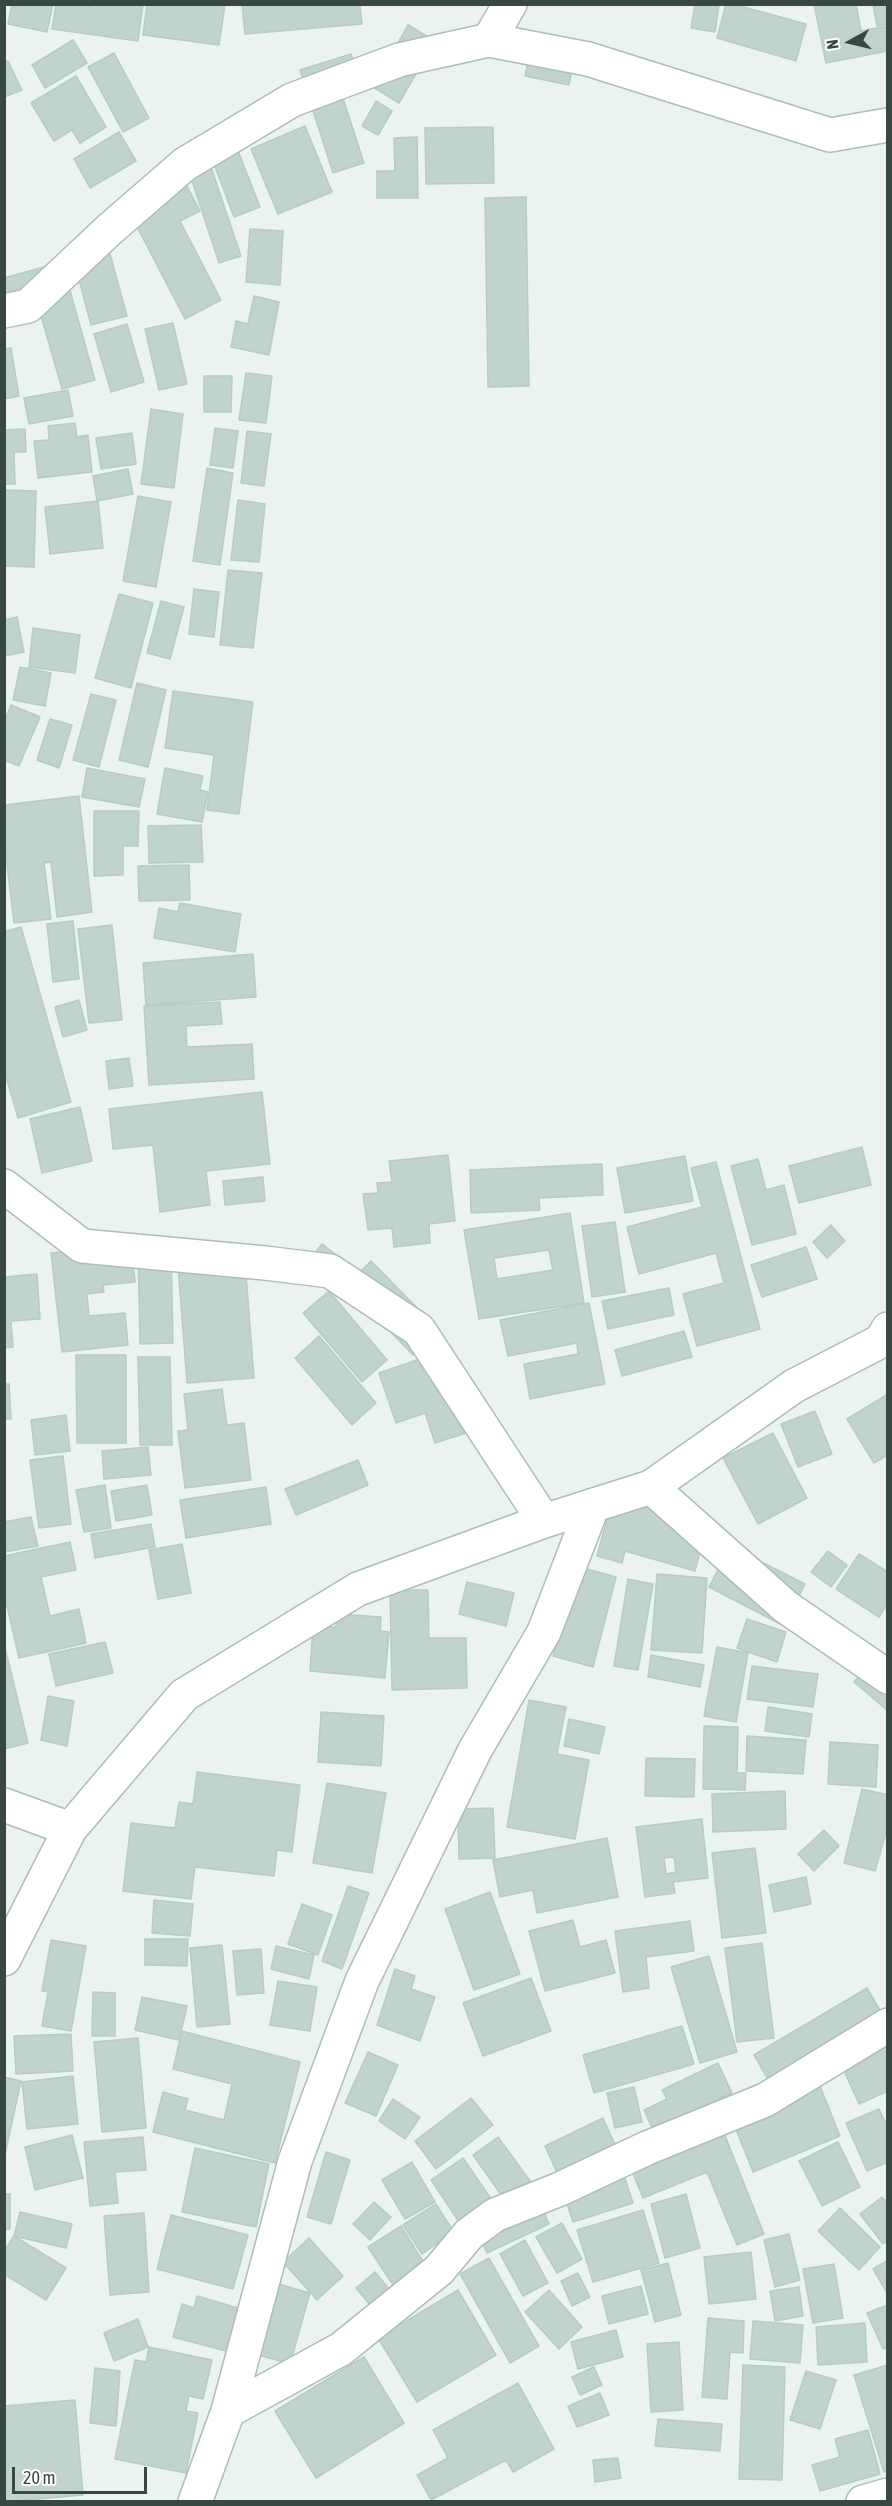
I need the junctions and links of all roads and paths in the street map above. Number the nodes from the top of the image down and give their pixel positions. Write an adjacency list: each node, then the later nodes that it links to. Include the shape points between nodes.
1 (510, 4): 2 (street)
2 (489, 40): 3 (street, via 588,59 830,135); 4 (street, via 399,60 292,100 185,164 28,306)
3 (888, 125)
4 (4, 311)
5 (4, 1186): 9 (street, via 82,1246 330,1271 419,1330)
6 (885, 1338): 7 (street, via 794,1386)
7 (651, 1487): 8 (street); 10 (street, via 786,1607)
8 (593, 1505): 9 (street); 15 (street, via 544,1632 475,1750 362,1982 294,2161)
9 (543, 1521): 12 (street, via 358,1589 184,1695)
10 (888, 1677)
11 (4, 1805): 12 (street)
12 (70, 1829): 13 (street)
13 (4, 1959)
14 (888, 2025): 15 (street, via 765,2100 495,2215 469,2234 439,2270 340,2349)
15 (228, 2411): 17 (street)
16 (888, 2495): 18 (street)
17 (195, 2502)
18 (863, 2502)

